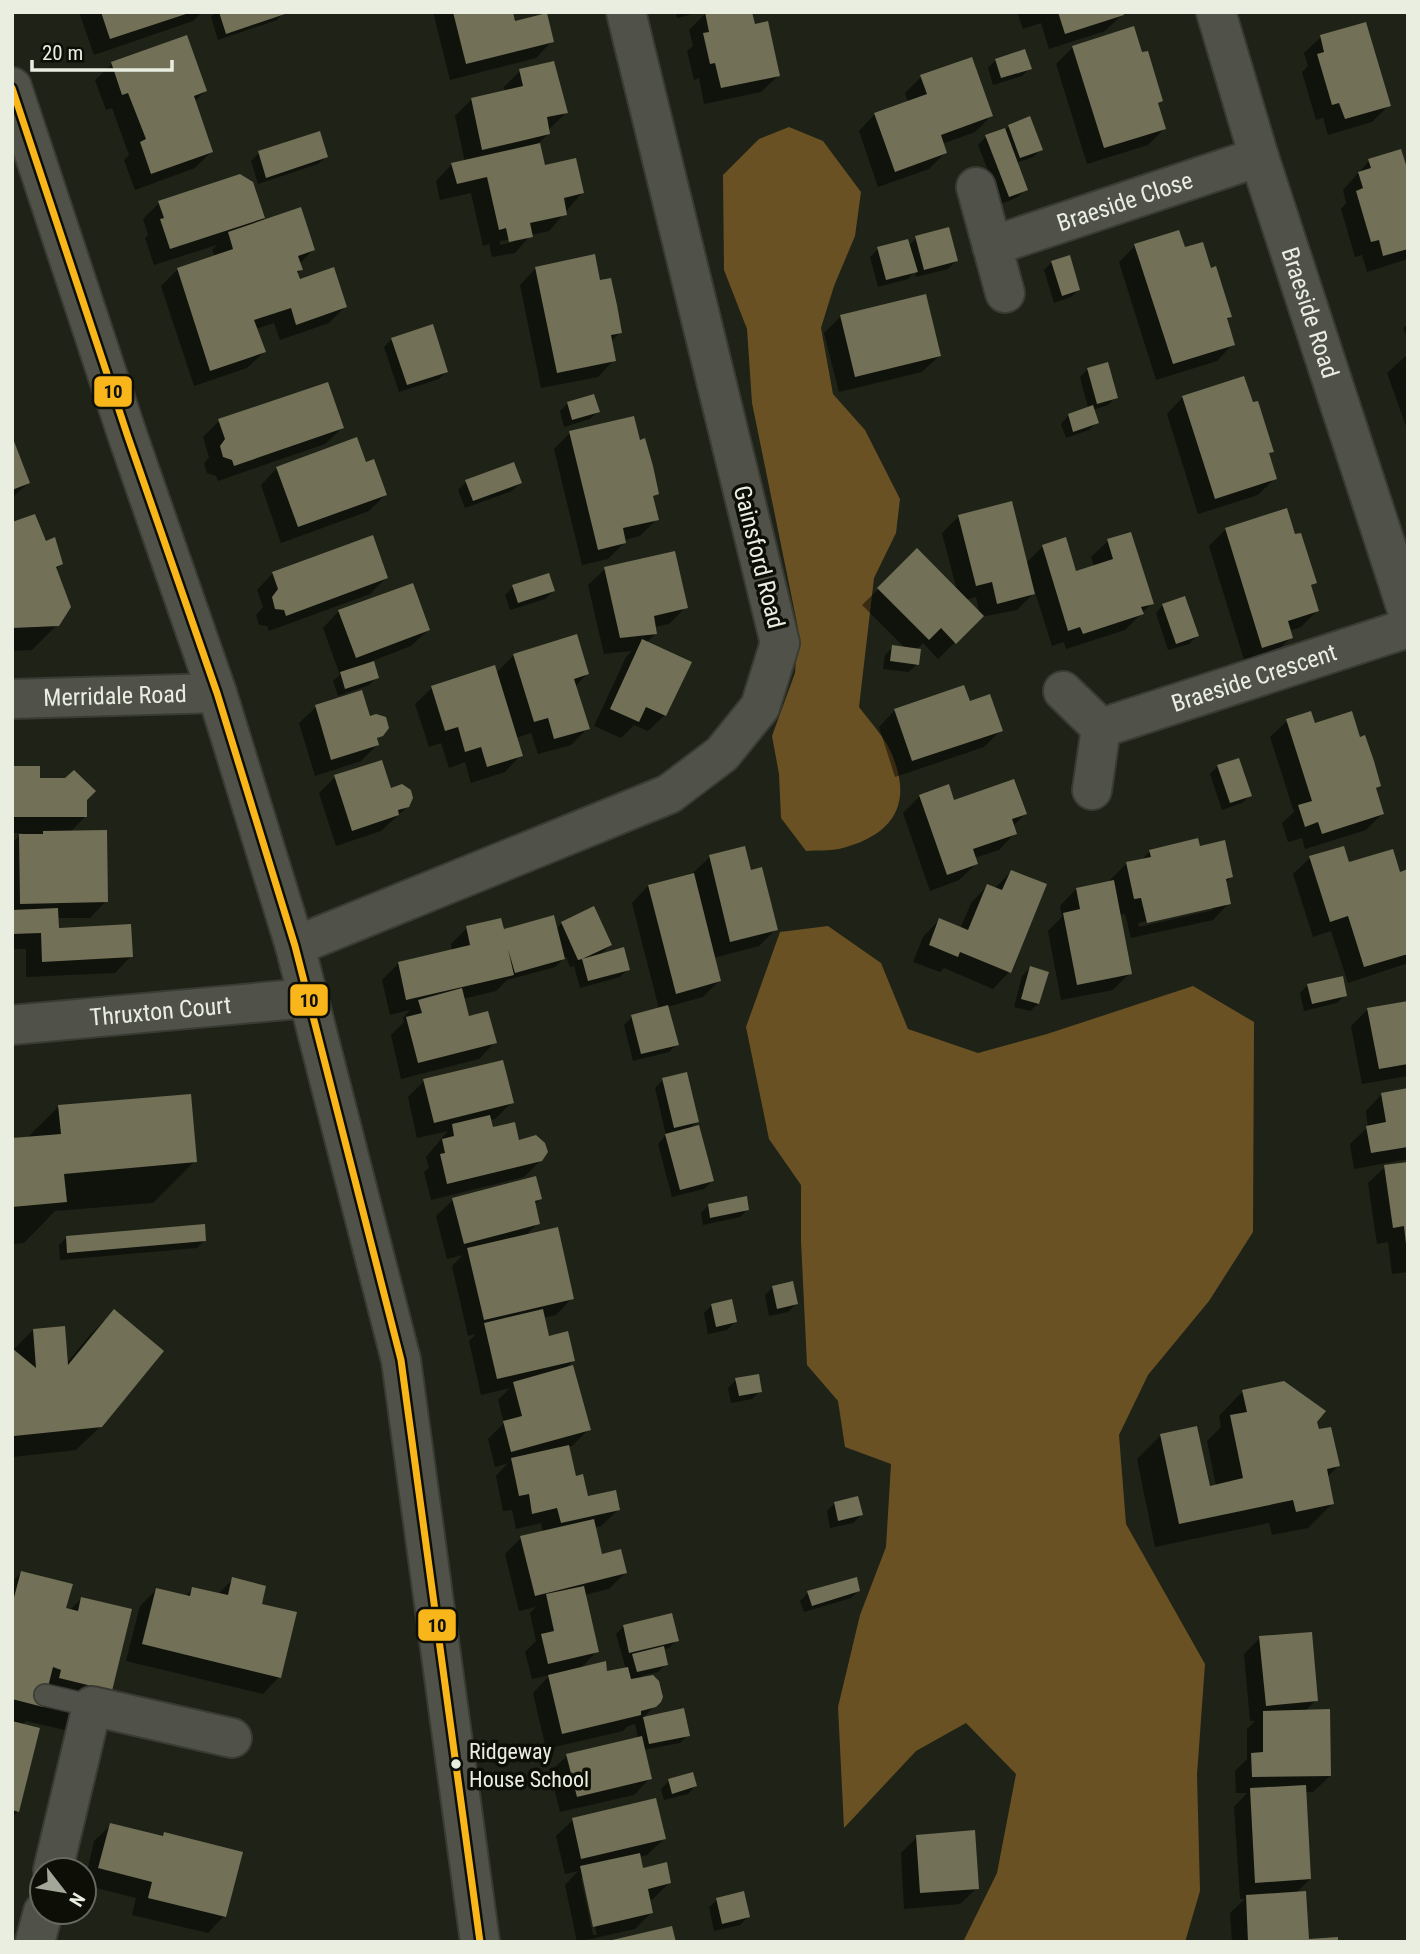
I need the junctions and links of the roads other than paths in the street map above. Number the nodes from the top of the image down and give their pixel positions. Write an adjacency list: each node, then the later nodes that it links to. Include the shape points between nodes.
1 (626, 12): 15 (street, Gainsford Road, via 780,643 760,707 722,754 669,794)
2 (1216, 12): 4 (street, Braeside Road)
3 (12, 88): 11 (street)
4 (1259, 158): 6 (street, Braeside Close); 8 (street, Braeside Road)
5 (976, 187): 6 (street)
6 (992, 246): 7 (street)
7 (1005, 293)
8 (1408, 613)
9 (1408, 628): 13 (street, Braeside Crescent)
10 (1063, 691): 13 (street)
11 (217, 692): 12 (street, Merridale Road); 15 (street)
12 (12, 699)
13 (1101, 728): 14 (street)
14 (1092, 790)
15 (295, 946): 16 (street)
16 (308, 998): 17 (street, Thruxton Court); 22 (street, via 401,1360)
17 (12, 1025)
18 (45, 1695): 19 (lane)
19 (92, 1706): 20 (street); 21 (street)
20 (232, 1738)
21 (56, 1856)
22 (480, 1942)

